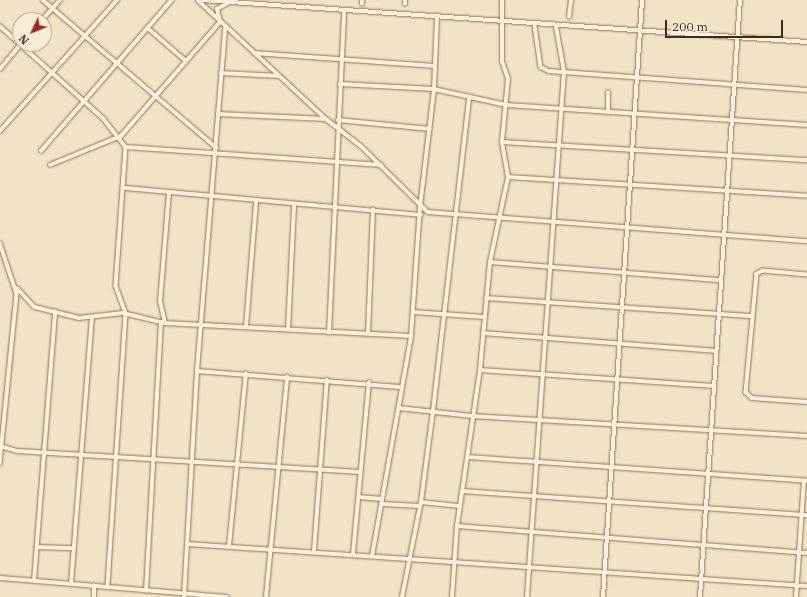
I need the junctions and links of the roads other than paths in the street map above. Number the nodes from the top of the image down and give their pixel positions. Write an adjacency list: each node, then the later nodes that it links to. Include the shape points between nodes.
1 (43, 0): 12 (street)
2 (60, 0): 12 (street)
3 (117, 0): 26 (street)
4 (172, 0): 23 (street)
5 (198, 0): 17 (street)
6 (202, 0): 11 (street)
7 (502, 0): 18 (street)
8 (571, 0): 15 (street)
9 (642, 0): 24 (street)
10 (740, 0): 27 (street)
11 (228, 3): 13 (street); 17 (street, via 217,9)
12 (52, 8): 14 (street); 26 (street)
13 (344, 11): 16 (street); 32 (street)
14 (49, 12)
15 (569, 17)
16 (437, 18): 18 (street); 35 (street)
17 (220, 22): 21 (street); 33 (street)
18 (503, 23): 20 (street); 50 (street, via 502,62 508,79)
19 (0, 26): 25 (street)
20 (534, 26): 22 (street); 37 (street, via 541,67)
21 (225, 27): 31 (street); 38 (street)
22 (556, 27): 24 (street); 37 (street)
23 (148, 28): 33 (street); 34 (street)
24 (639, 32): 27 (street); 41 (street)
25 (12, 36)
26 (84, 36): 34 (street); 39 (street)
27 (738, 37): 28 (street); 43 (street)
28 (807, 42)
29 (14, 52): 36 (street)
30 (30, 52): 39 (street)
31 (254, 53): 32 (street); 40 (street)
32 (341, 59): 35 (street); 42 (street)
33 (185, 60): 47 (street)
34 (116, 64): 47 (street); 49 (street)
35 (435, 66): 44 (street)
36 (0, 69)
37 (564, 72): 41 (street); 51 (street)
38 (221, 73): 40 (street); 53 (street)
39 (54, 74): 49 (street); 61 (street)
40 (279, 76): 55 (street)
41 (636, 78): 43 (street); 54 (street)
42 (340, 84): 44 (street); 56 (street)
43 (734, 86): 45 (street); 57 (street)
44 (434, 89): 48 (street); 60 (street)
45 (807, 90)
46 (608, 93): 52 (street)
47 (153, 96): 62 (street); 67 (street)
48 (469, 99): 50 (street); 87 (street)
49 (85, 101): 62 (street); 68 (street)
50 (507, 105): 51 (street); 63 (street)
51 (562, 110): 52 (street); 64 (street)
52 (608, 113): 54 (street)
53 (218, 114): 55 (street); 67 (street)
54 (635, 114): 57 (street); 66 (street)
55 (326, 119): 59 (street)
56 (338, 120): 59 (street); 60 (street)
57 (733, 120): 58 (street); 69 (street)
58 (807, 125)
59 (338, 128): 70 (street); 73 (street)
60 (430, 129): 84 (street)
61 (0, 131)
62 (121, 136): 65 (street); 72 (street)
63 (502, 142): 64 (street); 74 (street)
64 (557, 144): 66 (street); 75 (street)
65 (126, 147): 67 (street); 77 (street)
66 (631, 148): 69 (street); 76 (street)
67 (216, 150): 70 (street); 81 (street)
68 (41, 151)
69 (731, 155): 71 (street); 78 (street)
70 (335, 160): 73 (street); 85 (street)
71 (807, 160)
72 (50, 165)
73 (381, 165): 84 (street)
74 (508, 177): 75 (street); 89 (street)
75 (556, 180): 76 (street); 90 (street)
76 (630, 184): 78 (street); 91 (street)
77 (125, 188): 79 (street); 107 (street, via 116,286)
78 (728, 191): 80 (street); 92 (street)
79 (169, 193): 81 (street); 112 (street, via 160,302)
80 (807, 196)
81 (212, 198): 82 (street); 113 (street)
82 (256, 202): 83 (street); 114 (street)
83 (294, 206): 85 (street); 115 (street)
84 (420, 207): 87 (street, via 428,212); 88 (street)
85 (335, 208): 86 (street); 116 (street)
86 (373, 210): 88 (street); 118 (street)
87 (453, 214): 89 (street); 106 (street)
88 (420, 215): 105 (street)
89 (496, 219): 90 (street); 95 (street)
90 (551, 223): 91 (street); 96 (street)
91 (627, 229): 92 (street); 97 (street)
92 (724, 235): 93 (street); 99 (street)
93 (807, 241)
94 (0, 243): 100 (street)
95 (490, 262): 96 (street); 101 (street)
96 (550, 267): 97 (street); 102 (street)
97 (625, 272): 99 (street); 103 (street)
98 (807, 275): 109 (street, via 759,272)
99 (720, 280): 108 (street)
100 (17, 288): 104 (street, via 32,306); 141 (street)
101 (486, 298): 102 (street); 110 (street)
102 (547, 303): 103 (street); 120 (street)
103 (623, 308): 108 (street); 121 (street)
104 (55, 312): 111 (street); 142 (street)
105 (412, 312): 106 (street); 119 (street)
106 (443, 312): 110 (street); 135 (street)
107 (126, 314): 111 (street); 112 (street); 144 (street)
108 (718, 314): 109 (street); 122 (street)
109 (752, 316): 133 (street, via 746,392 749,396)
110 (484, 317): 117 (street)
111 (92, 318): 143 (street)
112 (163, 323): 113 (street); 146 (street)
113 (201, 325): 114 (street); 124 (street)
114 (246, 327): 115 (street)
115 (288, 330): 116 (street)
116 (329, 333): 118 (street)
117 (483, 333): 120 (street); 123 (street)
118 (368, 334): 119 (street)
119 (411, 336): 132 (street)
120 (545, 337): 121 (street); 126 (street)
121 (621, 342): 122 (street); 129 (street)
122 (716, 351): 131 (street)
123 (480, 370): 126 (street); 136 (street)
124 (198, 371): 125 (street); 147 (street)
125 (246, 374): 127 (street); 150 (street)
126 (542, 374): 129 (street); 137 (street)
127 (287, 377): 128 (street); 151 (street)
128 (327, 380): 130 (street); 153 (street)
129 (618, 380): 131 (street); 138 (street)
130 (369, 383): 132 (street); 154 (street)
131 (714, 386): 139 (street)
132 (402, 387): 134 (street)
133 (807, 402)
134 (399, 408): 135 (street); 160 (street)
135 (433, 411): 136 (street); 163 (street)
136 (472, 416): 137 (street); 145 (street)
137 (538, 419): 138 (street); 148 (street)
138 (615, 423): 139 (street); 152 (street)
139 (711, 428): 140 (street); 155 (street)
140 (807, 436)
141 (1, 446): 142 (street, via 18,451); 149 (street)
142 (44, 450): 143 (street); 173 (street)
143 (81, 452): 144 (street); 174 (street)
144 (119, 456): 146 (street); 192 (street)
145 (468, 457): 148 (street); 157 (street)
146 (154, 458): 147 (street); 193 (street)
147 (194, 462): 150 (street); 170 (street)
148 (536, 462): 152 (street); 159 (street)
149 (0, 463)
150 (237, 465): 151 (street); 171 (street)
151 (278, 468): 153 (street); 175 (street)
152 (612, 468): 155 (street); 161 (street)
153 (321, 471): 154 (street); 176 (street)
154 (360, 472): 158 (street)
155 (709, 474): 156 (street); 165 (street)
156 (805, 481): 166 (street)
157 (462, 491): 159 (street); 164 (street)
158 (359, 497): 160 (street); 179 (street)
159 (533, 497): 161 (street); 168 (street)
160 (382, 499): 162 (street)
161 (610, 501): 165 (street); 169 (street)
162 (382, 504): 163 (street); 180 (street)
163 (420, 504): 164 (street); 181 (street)
164 (460, 506): 167 (street)
165 (707, 509): 166 (street); 172 (street)
166 (805, 515): 177 (street)
167 (457, 526): 168 (street); 182 (street)
168 (532, 530): 169 (street); 183 (street)
169 (608, 537): 172 (street); 184 (street)
170 (187, 544): 171 (street); 194 (street)
171 (229, 546): 175 (street)
172 (705, 546): 177 (street); 186 (street)
173 (37, 547): 174 (street); 187 (street)
174 (74, 548): 188 (street)
175 (271, 548): 176 (street); 197 (street)
176 (314, 551): 179 (street)
177 (801, 553): 178 (street); 190 (street)
178 (807, 553)
179 (353, 554): 180 (street)
180 (372, 556): 181 (street)
181 (410, 557): 182 (street); 198 (street)
182 (456, 564): 183 (street); 199 (street)
183 (529, 569): 184 (street); 200 (street)
184 (604, 572): 186 (street); 201 (street)
185 (0, 578): 187 (street)
186 (702, 579): 190 (street); 202 (street)
187 (34, 581): 188 (street)
188 (71, 584): 189 (street)
189 (94, 586): 192 (street); 195 (street)
190 (797, 586): 191 (street); 203 (street)
191 (807, 586)
192 (108, 587): 193 (street)
193 (146, 591): 194 (street)
194 (185, 596): 196 (street)
195 (94, 597)
196 (227, 597)
197 (266, 597)
198 (402, 597)
199 (452, 597)
200 (527, 597)
201 (603, 597)
202 (700, 597)
203 (796, 597)

